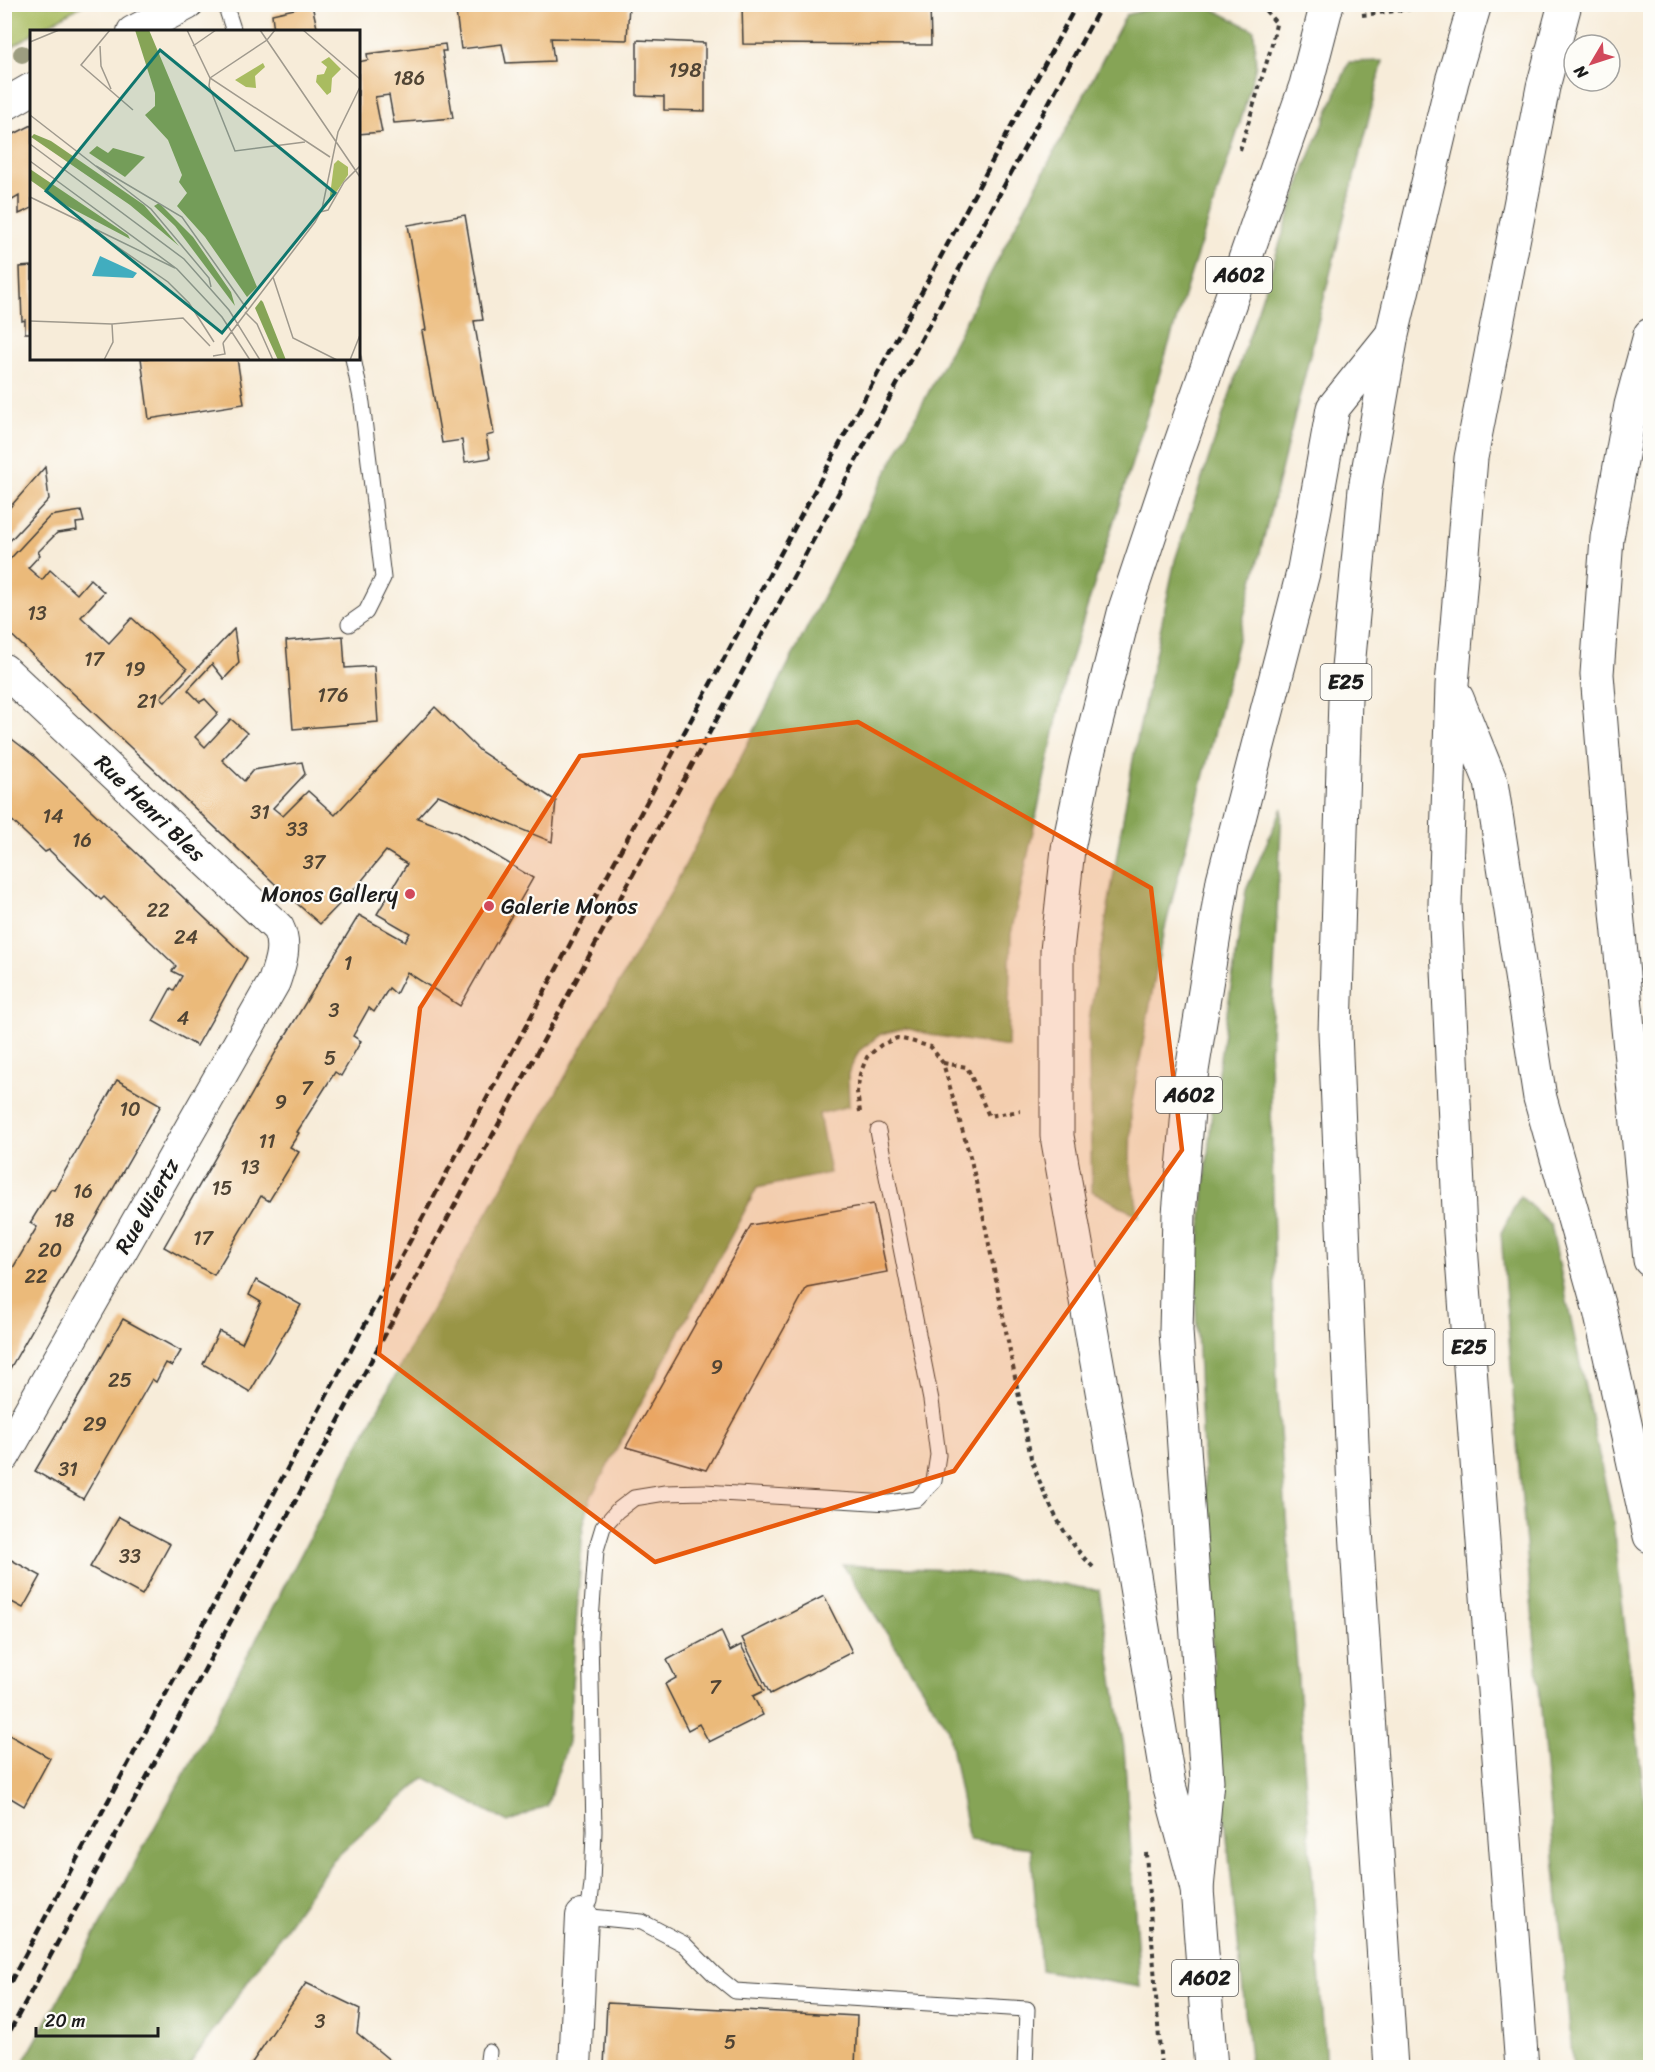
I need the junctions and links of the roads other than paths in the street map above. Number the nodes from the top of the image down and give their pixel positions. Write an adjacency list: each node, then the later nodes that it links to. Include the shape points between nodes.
1 (187, 4): 6 (street)
2 (225, 4): 7 (lane)
3 (1327, 4): 21 (highway, A602, via 1306,85 1125,609 1068,849 1057,951 1057,1136 1168,1785)
4 (1475, 4): 10 (highway, E25, via 1452,81)
5 (1565, 4): 15 (highway, E25, via 1543,87 1471,458)
6 (137, 30)
7 (233, 30)
8 (30, 90): 9 (street)
9 (4, 105)
10 (1392, 335): 21 (highway, A602, via 1333,408 1304,569 1223,880 1191,1077 1179,1214 1176,1331 1207,1781); 26 (highway, E25, via 1365,489 1345,699 1335,1032 1355,1515)
11 (1650, 335): 18 (highway, via 1631,405 1607,538 1598,674)
12 (353, 360): 13 (lane, via 383,578 366,612)
13 (349, 624)
14 (4, 670): 16 (street, Rue Henri Bles, via 278,928)
15 (1452, 685): 20 (highway, via 1491,782 1540,1098 1600,1311); 27 (highway, E25, via 1445,903 1460,1232)
16 (283, 954): 19 (street, Rue Wiertz, via 274,982)
17 (878, 1131): 22 (lane, via 933,1413 938,1455 934,1481 917,1499 889,1503 665,1493 634,1498 603,1527 596,1550 592,1591 594,1831 590,1901)
18 (1650, 1260)
19 (4, 1456)
20 (1650, 1536)
21 (1197, 1889): 25 (highway, A602)
22 (582, 1916): 23 (street); 24 (lane, via 642,1922 684,1944 735,1991 1027,2009)
23 (575, 2067)
24 (1024, 2067)
25 (1211, 2067)
26 (1391, 2067)
27 (1522, 2067)

